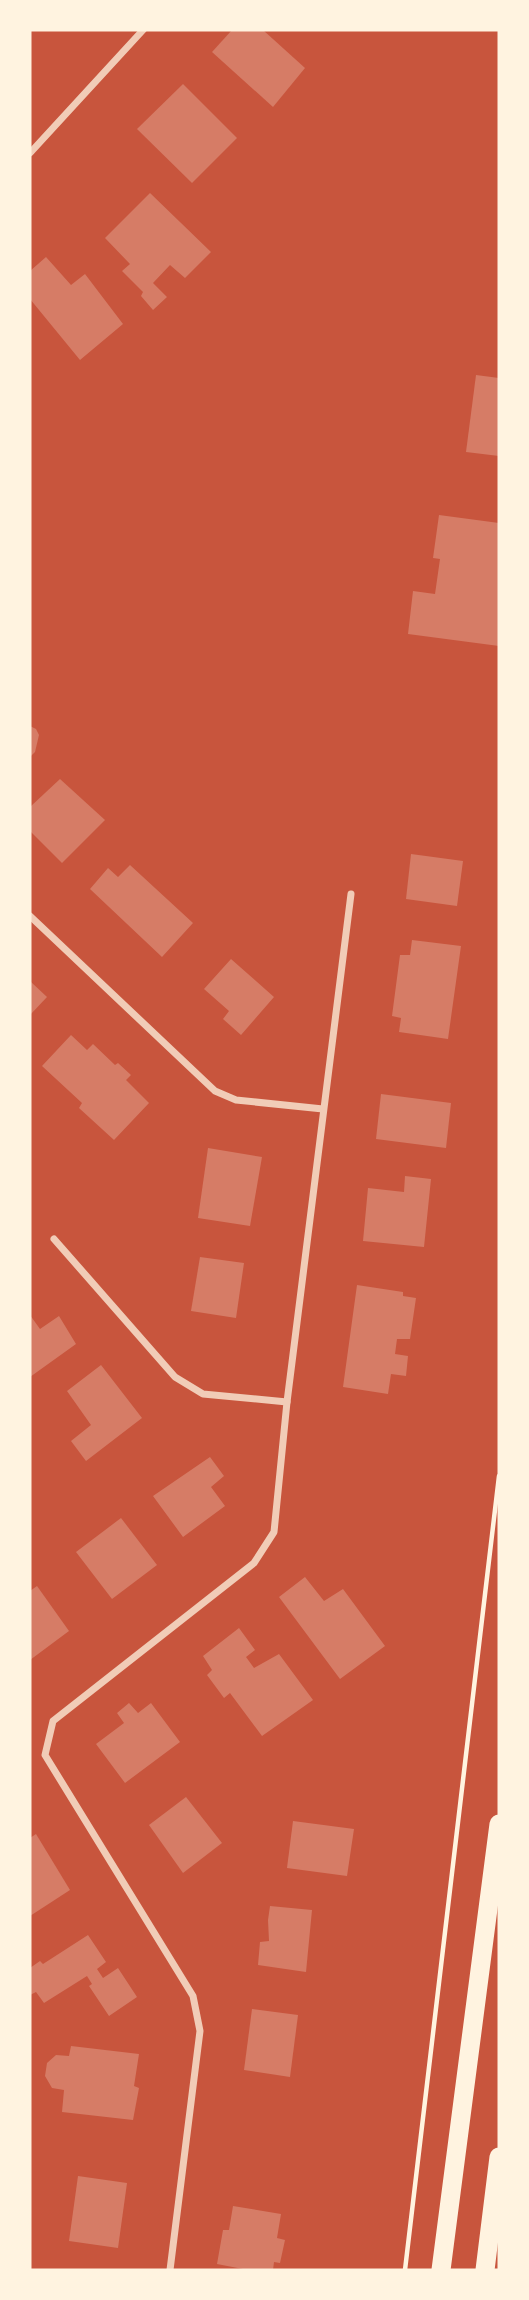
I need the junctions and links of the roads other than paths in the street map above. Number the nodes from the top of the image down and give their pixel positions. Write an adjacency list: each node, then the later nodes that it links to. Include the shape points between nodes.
1 (143, 30): 2 (street)
2 (30, 153)
3 (351, 894): 5 (street)
4 (30, 916): 5 (street, via 215,1091 236,1100)
5 (323, 1109): 7 (street)
6 (54, 1238): 7 (street, via 175,1377 203,1395)
7 (287, 1402): 10 (street, via 274,1532 254,1563 52,1721 45,1755 193,1996 200,2031)
8 (499, 1824): 11 (highway)
9 (499, 2157): 12 (highway)
10 (170, 2270)
11 (441, 2270)
12 (485, 2270)

